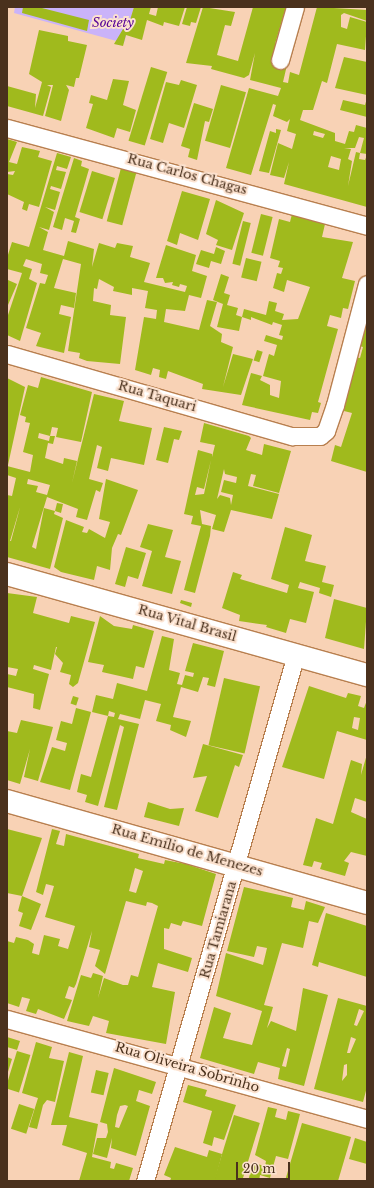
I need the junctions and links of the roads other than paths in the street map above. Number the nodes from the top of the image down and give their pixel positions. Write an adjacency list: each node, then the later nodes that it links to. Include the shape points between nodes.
1 (295, 7): 2 (street)
2 (280, 60)
3 (7, 128): 4 (street, Rua Carlos Chagas)
4 (367, 226)
5 (367, 284): 6 (street, Rua Taquari, via 326,431 307,438)
6 (7, 354)
7 (7, 574): 8 (street, Rua Vital Brasil)
8 (296, 654): 9 (street, Rua Vital Brasil); 11 (street, Rua Tamiarana)
9 (367, 675)
10 (7, 801): 11 (street, Rua Emílio de Menezes)
11 (238, 865): 12 (street, Rua Emílio de Menezes); 14 (street, Rua Tamiarana)
12 (367, 903)
13 (7, 1019): 14 (street, Rua Oliveira Sobrinho)
14 (180, 1066): 15 (street, Rua Oliveira Sobrinho); 16 (street, Rua Tamiarana)
15 (367, 1119)
16 (145, 1181)

